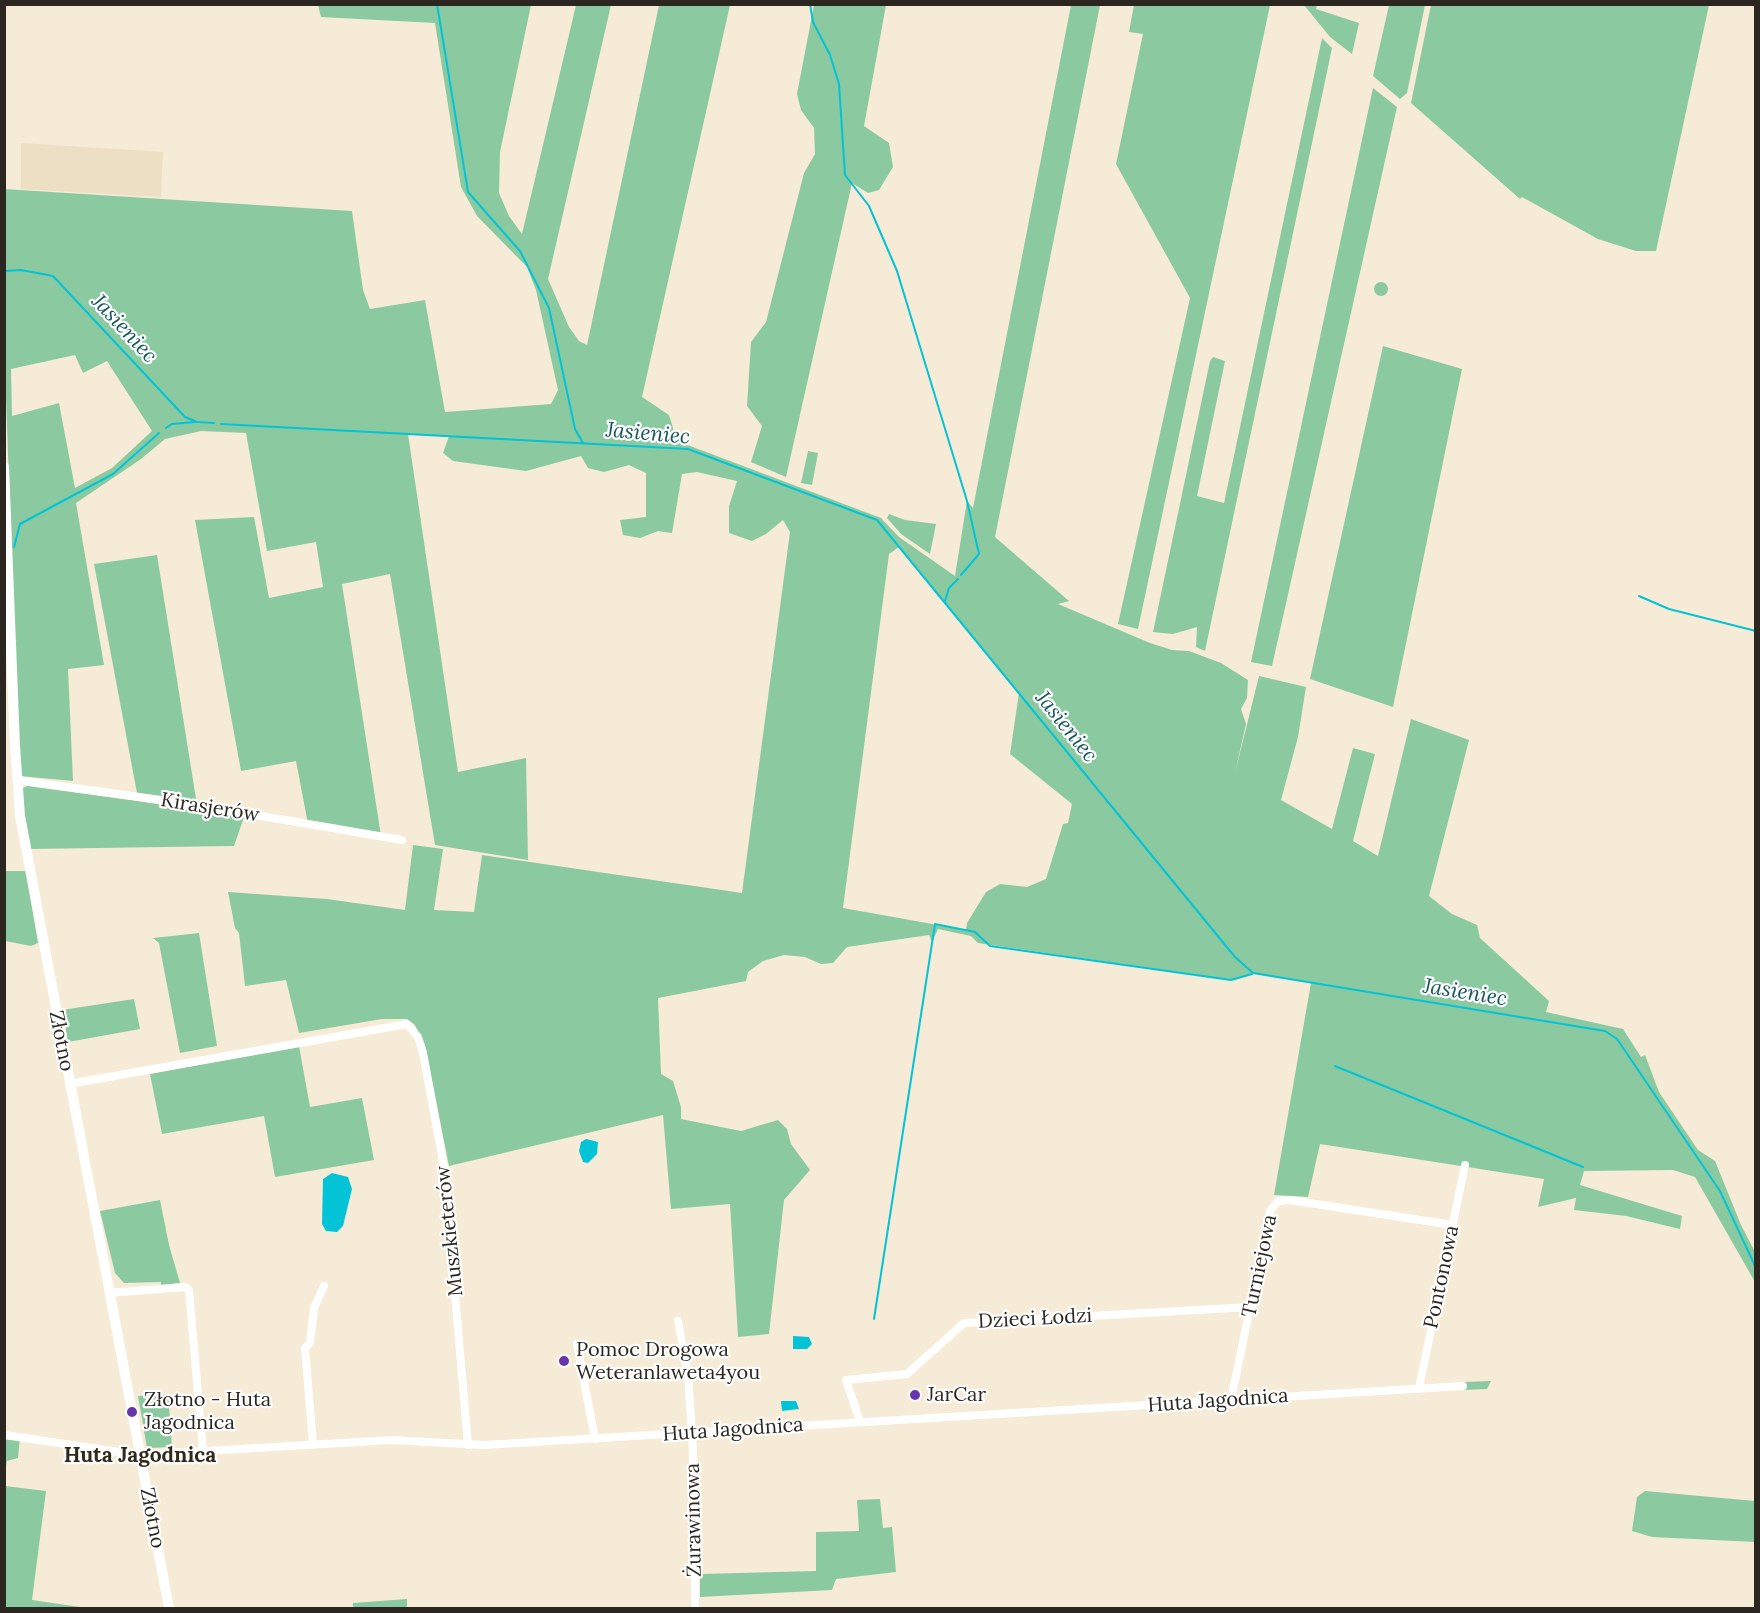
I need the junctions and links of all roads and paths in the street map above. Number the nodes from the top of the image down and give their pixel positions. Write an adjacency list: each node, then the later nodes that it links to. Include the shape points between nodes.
1 (4, 467): 2 (street, Złotno)
2 (17, 780): 3 (street, Kirasjerów, via 197,805); 4 (street, Złotno, via 28,867)
3 (402, 840)
4 (69, 1084): 8 (street, Złotno); 20 (street, Muszkieterów, via 406,1024 418,1037 423,1053 444,1167)
5 (1465, 1165): 6 (street, Pontonowa)
6 (1452, 1225): 9 (street, Turniejowa, via 1278,1201 1270,1211); 13 (street, Pontonowa)
7 (324, 1286): 19 (street, via 314,1308 310,1343 305,1348)
8 (109, 1293): 21 (street, via 184,1287 189,1290); 22 (street, Złotno)
9 (1251, 1307): 14 (street, Turniejowa); 15 (street, Dzieci Łodzi, via 964,1323 907,1374 846,1380)
10 (678, 1321): 16 (street, Żurawinowa, via 688,1376)
11 (577, 1344): 18 (street)
12 (1463, 1386): 13 (street, Huta Jagodnica)
13 (1419, 1388): 14 (street, Huta Jagodnica)
14 (1231, 1400): 15 (street, Huta Jagodnica)
15 (860, 1422): 16 (street, Huta Jagodnica)
16 (692, 1432): 18 (street, Huta Jagodnica); 24 (street, Żurawinowa)
17 (4, 1435): 22 (street, Huta Jagodnica)
18 (595, 1439): 20 (street, Huta Jagodnica)
19 (313, 1444): 20 (street, Huta Jagodnica, via 391,1440); 21 (street, Huta Jagodnica)
20 (468, 1445)
21 (203, 1452): 22 (street, Huta Jagodnica)
22 (140, 1455): 23 (street, Złotno)
23 (169, 1608)
24 (695, 1608)

